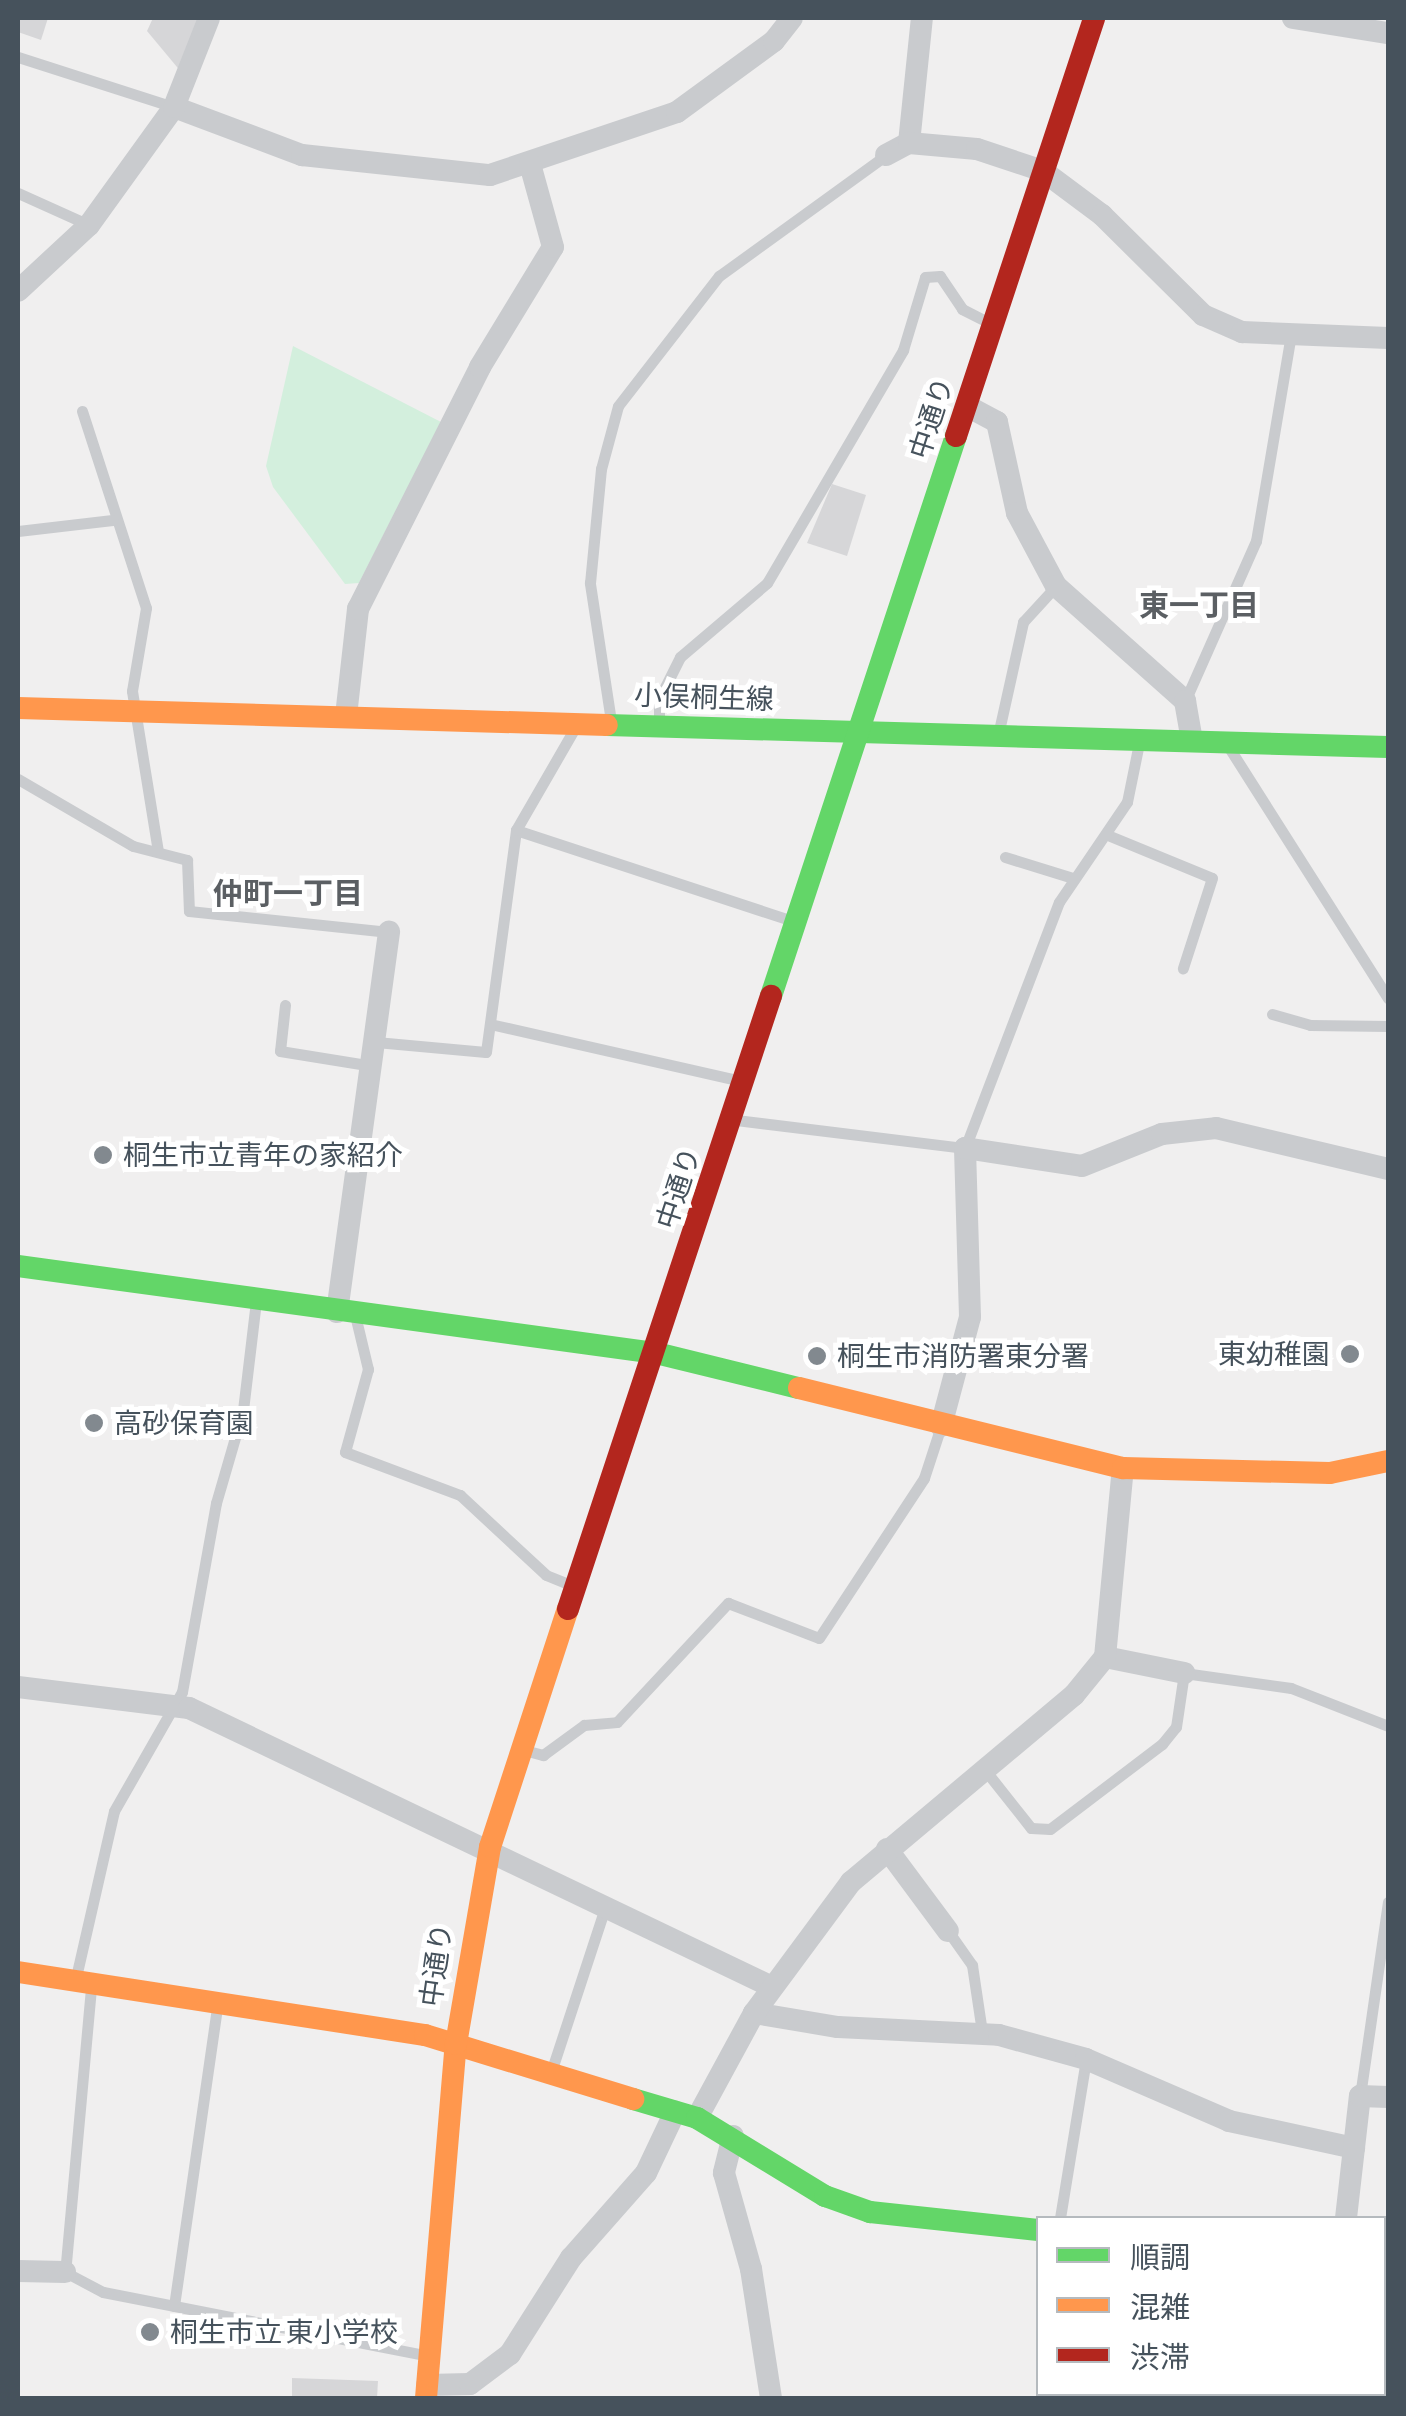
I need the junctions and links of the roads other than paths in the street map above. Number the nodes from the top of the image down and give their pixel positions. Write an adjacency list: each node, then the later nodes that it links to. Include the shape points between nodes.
1 (209, 18): 8 (street)
2 (792, 18): 11 (street, via 774,41 677,112)
3 (922, 18): 9 (street)
4 (1094, 18): 12 (street, 中通り)
5 (1293, 18): 6 (street)
6 (1388, 32)
7 (18, 58): 8 (lane)
8 (174, 107): 11 (street, via 341,163 490,175); 14 (street)
9 (909, 143): 10 (street); 12 (street, via 976,149)
10 (886, 155): 29 (lane, via 719,276 618,406 601,470 590,583)
11 (530, 164): 27 (street, via 553,248 480,367 358,609)
12 (1043, 171): 16 (street, 中通り); 18 (street, via 1102,215 1204,315)
13 (18, 193): 14 (lane)
14 (89, 226): 15 (street)
15 (18, 291)
16 (992, 324): 19 (street, 中通り); 30 (lane, via 962,309 940,276 926,277 903,350 882,373 767,583 680,657 658,699)
17 (1388, 338): 18 (street)
18 (1290, 340): 24 (lane, via 1256,541)
19 (968, 406): 23 (street, via 996,422 1017,513); 31 (street, 中通り)
20 (82, 411): 21 (lane)
21 (112, 520): 22 (lane); 26 (lane, via 146,608)
22 (18, 531)
23 (1056, 586): 24 (street); 32 (lane, via 1023,622)
24 (1185, 701): 34 (street)
25 (18, 708): 26 (street, 小俣桐生線)
26 (134, 710): 27 (street, 小俣桐生線); 40 (lane)
27 (346, 716): 28 (street, 小俣桐生線)
28 (576, 724): 29 (street, 小俣桐生線); 38 (lane)
29 (611, 724): 30 (street, 小俣桐生線)
30 (660, 726): 31 (street, 小俣桐生線)
31 (859, 732): 32 (street, 小俣桐生線); 43 (street, 中通り)
32 (998, 734): 33 (street, 小俣桐生線)
33 (1139, 739): 34 (street, 小俣桐生線); 39 (lane, via 1127,802)
34 (1192, 740): 35 (street, 小俣桐生線)
35 (1227, 742): 36 (street, 小俣桐生線); 46 (lane, via 1231,759)
36 (1388, 746)
37 (18, 779): 40 (lane, via 92,824)
38 (516, 830): 43 (lane); 49 (lane)
39 (1110, 836): 42 (lane); 45 (lane, via 1212,878)
40 (158, 852): 44 (lane, via 192,868 189,911)
41 (1005, 857): 42 (lane)
42 (1073, 878): 55 (lane, via 1014,1006)
43 (796, 922): 53 (street, 中通り)
44 (389, 932): 51 (street)
45 (1184, 968)
46 (1388, 998)
47 (284, 1006): 52 (lane, via 280,1051)
48 (1272, 1014): 50 (lane, via 1310,1025)
49 (490, 1024): 51 (lane, via 479,1054); 53 (lane)
50 (1388, 1026)
51 (376, 1042): 52 (street)
52 (373, 1066): 59 (street)
53 (743, 1082): 54 (street, 中通り)
54 (732, 1119): 55 (lane); 60 (street, 中通り)
55 (965, 1148): 56 (street, via 1082,1166 1162,1134 1216,1128); 61 (street, via 970,1316)
56 (1388, 1169)
57 (18, 1266): 58 (street)
58 (256, 1299): 59 (street); 68 (lane, via 243,1410)
59 (346, 1313): 60 (street); 64 (lane, via 368,1369 345,1452 460,1495 546,1576)
60 (656, 1353): 61 (street); 64 (street, 中通り)
61 (942, 1426): 63 (street); 70 (lane, via 916,1491 819,1638 728,1603 617,1722 584,1725 543,1756)
62 (1388, 1461): 63 (street, via 1330,1473)
63 (1124, 1468): 65 (street)
64 (577, 1587): 70 (street, 中通り)
65 (1105, 1657): 66 (street); 71 (street, via 1074,1695)
66 (1184, 1673): 69 (lane, via 1291,1688); 71 (lane, via 1176,1726 1162,1744 1050,1829 1031,1828)
67 (18, 1687): 68 (street)
68 (178, 1704): 72 (street); 78 (lane, via 114,1811)
69 (1388, 1726)
70 (522, 1750): 72 (street, 中通り)
71 (984, 1770): 73 (street)
72 (490, 1847): 75 (street); 83 (street, 中通り)
73 (886, 1849): 76 (street); 79 (street)
74 (1388, 1902): 86 (lane)
75 (606, 1905): 79 (street); 85 (lane)
76 (948, 1931): 82 (lane, via 972,1966)
77 (18, 1972): 78 (street)
78 (84, 1983): 80 (street); 95 (lane)
79 (772, 1987): 81 (street)
80 (218, 2002): 83 (street); 96 (lane)
81 (754, 2013): 82 (street, via 838,2027); 88 (street)
82 (982, 2032): 84 (street)
83 (456, 2044): 85 (street); 97 (street, 中通り)
84 (1086, 2059): 90 (street, via 1228,2121); 91 (lane)
85 (551, 2074): 88 (street)
86 (1360, 2096): 87 (street); 90 (street)
87 (1388, 2097)
88 (686, 2115): 89 (street); 99 (street, via 646,2173 571,2258 510,2354)
89 (733, 2136): 93 (street, via 825,2196 870,2212); 100 (street, via 724,2173 751,2269)
90 (1354, 2148): 92 (street)
91 (1060, 2216)
92 (1346, 2216)
93 (1036, 2230)
94 (18, 2271): 95 (street)
95 (65, 2272): 96 (lane, via 103,2292)
96 (174, 2306): 97 (lane)
97 (429, 2356): 98 (street, 中通り)
98 (426, 2392): 99 (street)
99 (470, 2392)
100 (771, 2398)

